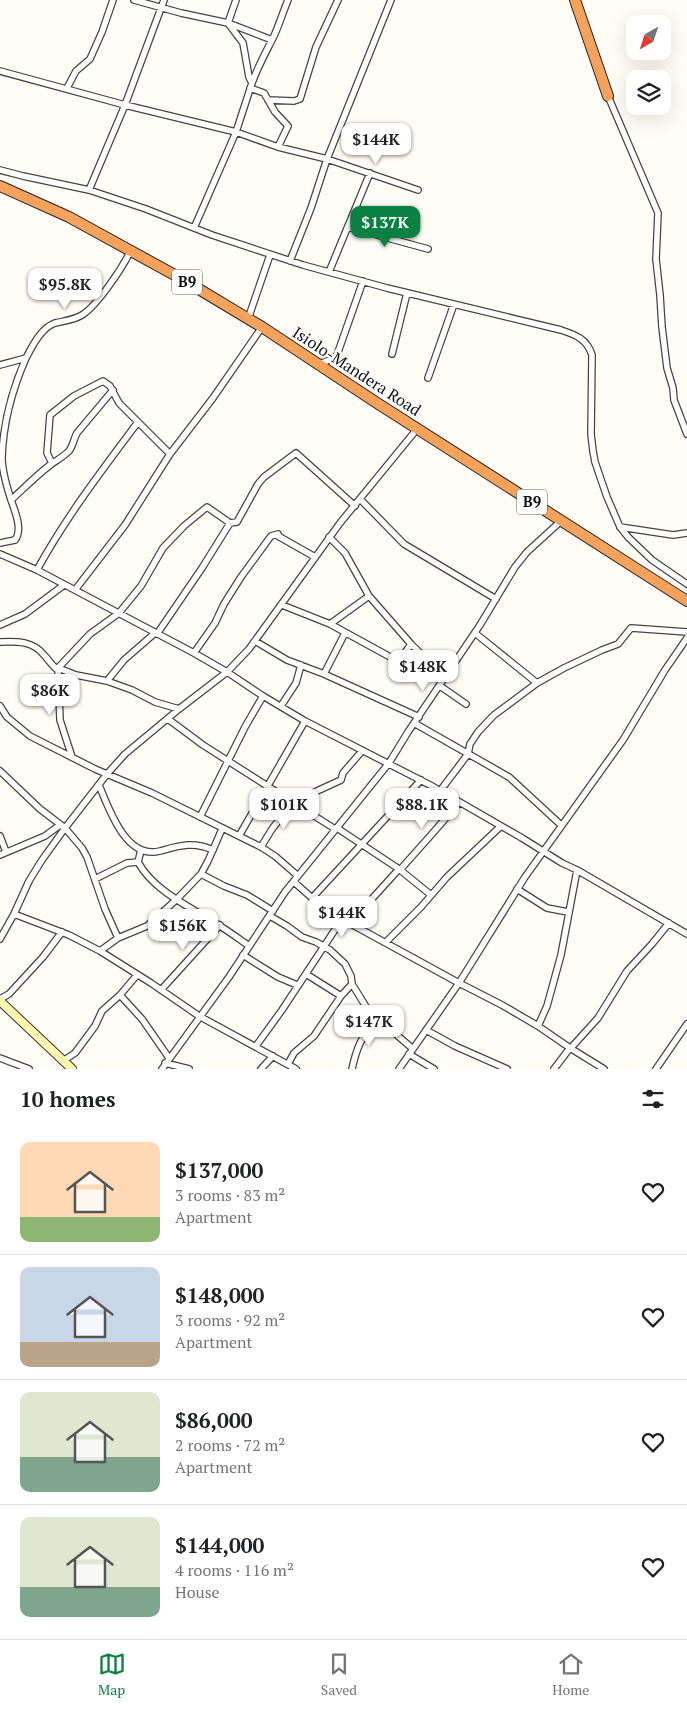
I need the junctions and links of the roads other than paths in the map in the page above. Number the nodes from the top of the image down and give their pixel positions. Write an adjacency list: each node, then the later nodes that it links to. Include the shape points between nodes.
1 (113, 0): 14 (street, via 90,58 76,71)
2 (134, 0): 9 (street)
3 (164, 0): 9 (street)
4 (236, 0): 10 (street)
5 (288, 0): 11 (street)
6 (338, 0): 16 (street, via 316,47 300,99)
7 (391, 0): 20 (street)
8 (575, 0): 15 (highway)
9 (161, 8): 10 (street); 17 (street)
10 (228, 23): 11 (street); 13 (street, via 243,43)
11 (272, 40): 13 (street)
12 (0, 71): 14 (street)
13 (251, 85): 16 (street, via 264,93); 18 (street)
14 (67, 88): 17 (street)
15 (608, 96): 46 (street, via 658,213 656,259 667,368 674,400)
16 (268, 100): 19 (street, via 288,126)
17 (125, 105): 18 (street); 24 (street)
18 (236, 132): 19 (street); 26 (street)
19 (278, 147): 20 (street)
20 (327, 159): 22 (street); 31 (street)
21 (0, 170): 24 (street)
22 (370, 173): 25 (street); 27 (street)
23 (0, 186): 29 (highway, Isiolo-Mandera Road / B9, via 61,213)
24 (89, 190): 26 (street)
25 (418, 190)
26 (194, 228): 30 (street)
27 (348, 228): 28 (street); 32 (street)
28 (428, 249)
29 (130, 250): 36 (highway, Isiolo-Mandera Road / B9); 39 (street, via 125,263 85,313 47,327)
30 (270, 255): 31 (street); 36 (street)
31 (290, 261): 32 (street)
32 (329, 272): 33 (street)
33 (363, 281): 34 (street); 40 (street, via 337,355)
34 (406, 293): 35 (street); 38 (street)
35 (454, 304): 42 (street); 54 (street, via 561,330 588,344 593,360 591,434 595,462)
36 (248, 319): 37 (highway, Isiolo-Mandera Road / B9)
37 (262, 327): 40 (highway, Isiolo-Mandera Road / B9); 47 (street)
38 (392, 354)
39 (26, 358): 41 (street); 49 (street, via 12,394 4,436 2,459)
40 (319, 364): 45 (highway, Isiolo-Mandera Road / B9)
41 (0, 365)
42 (428, 378)
43 (113, 390): 44 (street, via 119,403); 48 (street, via 77,433 71,449); 48 (street, via 100,381 50,415 47,454)
44 (138, 422): 47 (street); 60 (street, via 73,511)
45 (417, 429): 50 (street); 52 (highway, Isiolo-Mandera Road / B9)
46 (687, 434)
47 (170, 454): 63 (street, via 125,525)
48 (52, 464): 49 (street)
49 (11, 500): 57 (street, via 18,536)
50 (360, 500): 51 (street); 65 (street, via 404,544)
51 (355, 506): 53 (street, via 296,453 264,477 253,490 237,522); 56 (street)
52 (561, 521): 65 (street, via 521,559); 66 (highway, Isiolo-Mandera Road / B9)
53 (230, 523): 68 (street, via 210,508 205,508 163,548 141,586); 72 (street)
54 (620, 527): 55 (street, via 673,535); 61 (street, via 652,560)
55 (687, 533)
56 (329, 537): 59 (street); 64 (street, via 345,552)
57 (0, 544)
58 (0, 554): 60 (street)
59 (315, 557): 67 (street); 79 (street, via 278,534 271,536)
60 (38, 570): 62 (street)
61 (687, 584)
62 (64, 586): 63 (street); 70 (street, via 25,614)
63 (75, 590): 68 (street)
64 (370, 596): 69 (street); 78 (street)
65 (496, 599): 74 (street)
66 (687, 602)
67 (282, 605): 69 (street); 76 (street)
68 (119, 613): 72 (street); 81 (street, via 90,634)
69 (330, 624): 73 (street)
70 (0, 625)
71 (687, 632): 86 (street, via 632,628 618,644)
72 (156, 633): 79 (street); 85 (street, via 124,660)
73 (345, 633): 78 (street, via 395,659 402,656); 83 (street)
74 (475, 633): 84 (street); 86 (street)
75 (687, 638): 111 (street, via 623,740)
76 (255, 641): 80 (street); 82 (street)
77 (0, 642): 81 (street, via 23,641 30,644)
78 (411, 644): 84 (street)
79 (194, 654): 82 (street)
80 (301, 666): 83 (street); 91 (street, via 296,684)
81 (58, 669): 85 (street); 99 (street, via 60,720)
82 (227, 672): 88 (street); 92 (street)
83 (324, 674): 93 (street)
84 (445, 677): 87 (street)
85 (107, 681): 92 (street)
86 (537, 682): 98 (street, via 494,715 470,744)
87 (440, 686): 89 (street); 93 (street)
88 (263, 696): 91 (street); 100 (street)
89 (466, 704)
90 (0, 706): 99 (street, via 7,717 30,736)
91 (281, 706): 95 (street)
92 (178, 709): 94 (street)
93 (419, 716): 96 (street)
94 (168, 719): 100 (street); 103 (street, via 125,754)
95 (305, 721): 97 (street); 106 (street)
96 (414, 723): 98 (street); 101 (street)
97 (362, 751): 101 (street); 108 (street, via 343,772 341,780)
98 (468, 754): 107 (street); 111 (street, via 509,777)
99 (72, 757): 103 (street)
100 (228, 760): 106 (street); 110 (street)
101 (389, 764): 104 (street); 114 (street)
102 (0, 771): 113 (street)
103 (107, 774): 105 (street); 110 (street)
104 (421, 780): 107 (street); 118 (street)
105 (99, 785): 113 (street); 120 (street, via 126,839)
106 (267, 786): 108 (street); 117 (street)
107 (440, 791): 109 (street)
108 (293, 802): 114 (street); 119 (street)
109 (459, 802): 112 (street); 125 (street)
110 (200, 817): 115 (street)
111 (561, 825): 122 (street)
112 (501, 826): 122 (street); 132 (street)
113 (62, 827): 123 (street); 129 (street, via 82,848); 136 (street, via 29,881)
114 (336, 828): 118 (street); 128 (street)
115 (222, 829): 117 (street); 121 (street)
116 (0, 836): 123 (street)
117 (239, 836): 119 (street)
118 (364, 844): 125 (street); 133 (street)
119 (261, 847): 128 (street)
120 (141, 850): 121 (street, via 157,852 180,845 204,846); 124 (street)
121 (213, 850): 127 (street)
122 (543, 850): 126 (street); 131 (street)
123 (3, 853)
124 (138, 862): 129 (street, via 127,863); 134 (street, via 149,878)
125 (399, 869): 132 (street); 140 (street)
126 (577, 870): 135 (street); 139 (street)
127 (201, 874): 134 (street); 137 (street, via 247,895)
128 (298, 876): 130 (street)
129 (95, 879): 144 (street)
130 (294, 882): 133 (street); 137 (street)
131 (517, 889): 135 (street, via 548,908); 153 (street)
132 (431, 895): 146 (street)
133 (312, 898): 138 (street)
134 (176, 900): 141 (street); 144 (street, via 147,926)
135 (568, 912): 163 (street, via 561,955)
136 (14, 914): 142 (street); 145 (street)
137 (271, 914): 147 (street); 148 (street, via 302,937)
138 (342, 919): 140 (street); 148 (street)
139 (669, 922): 143 (street); 166 (street, via 628,970 598,1018)
140 (350, 923): 146 (street)
141 (220, 925): 147 (street); 156 (street)
142 (62, 932): 149 (street); 159 (street, via 43,957)
143 (687, 934)
144 (118, 938): 149 (street)
145 (0, 939)
146 (386, 942): 153 (street)
147 (249, 946): 150 (street)
148 (324, 946): 151 (street); 154 (street, via 346,964)
149 (100, 952): 152 (street)
150 (243, 955): 155 (street); 160 (street)
151 (306, 974): 155 (street); 158 (street)
152 (137, 975): 156 (street); 157 (street)
153 (458, 983): 163 (street); 164 (street)
154 (352, 984): 158 (street); 161 (street, via 364,1006)
155 (297, 985): 165 (street)
156 (161, 990): 160 (street)
157 (120, 995): 170 (street, via 102,1011 75,1053); 171 (street, via 142,1019)
158 (341, 996): 173 (street, via 320,1027 294,1053)
159 (0, 1000): 170 (main road)
160 (199, 1016): 165 (street); 171 (street)
161 (378, 1020): 167 (street); 179 (street, via 369,1027 359,1044)
162 (687, 1024): 185 (street)
163 (538, 1026): 166 (street)
164 (426, 1030): 167 (street); 182 (street)
165 (256, 1046): 168 (street)
166 (570, 1048): 183 (street); 184 (street)
167 (411, 1052): 180 (street); 181 (street)
168 (273, 1056): 173 (street); 178 (street)
169 (0, 1058): 172 (street)
170 (63, 1061): 176 (main road)
171 (166, 1063): 177 (street)
172 (21, 1065): 174 (street); 175 (street)
173 (292, 1067)
174 (14, 1069)
175 (29, 1069)
176 (72, 1069)
177 (189, 1069)
178 (261, 1069)
179 (352, 1069)
180 (399, 1069)
181 (434, 1069)
182 (507, 1069)
183 (554, 1069)
184 (604, 1069)
185 (656, 1069)

